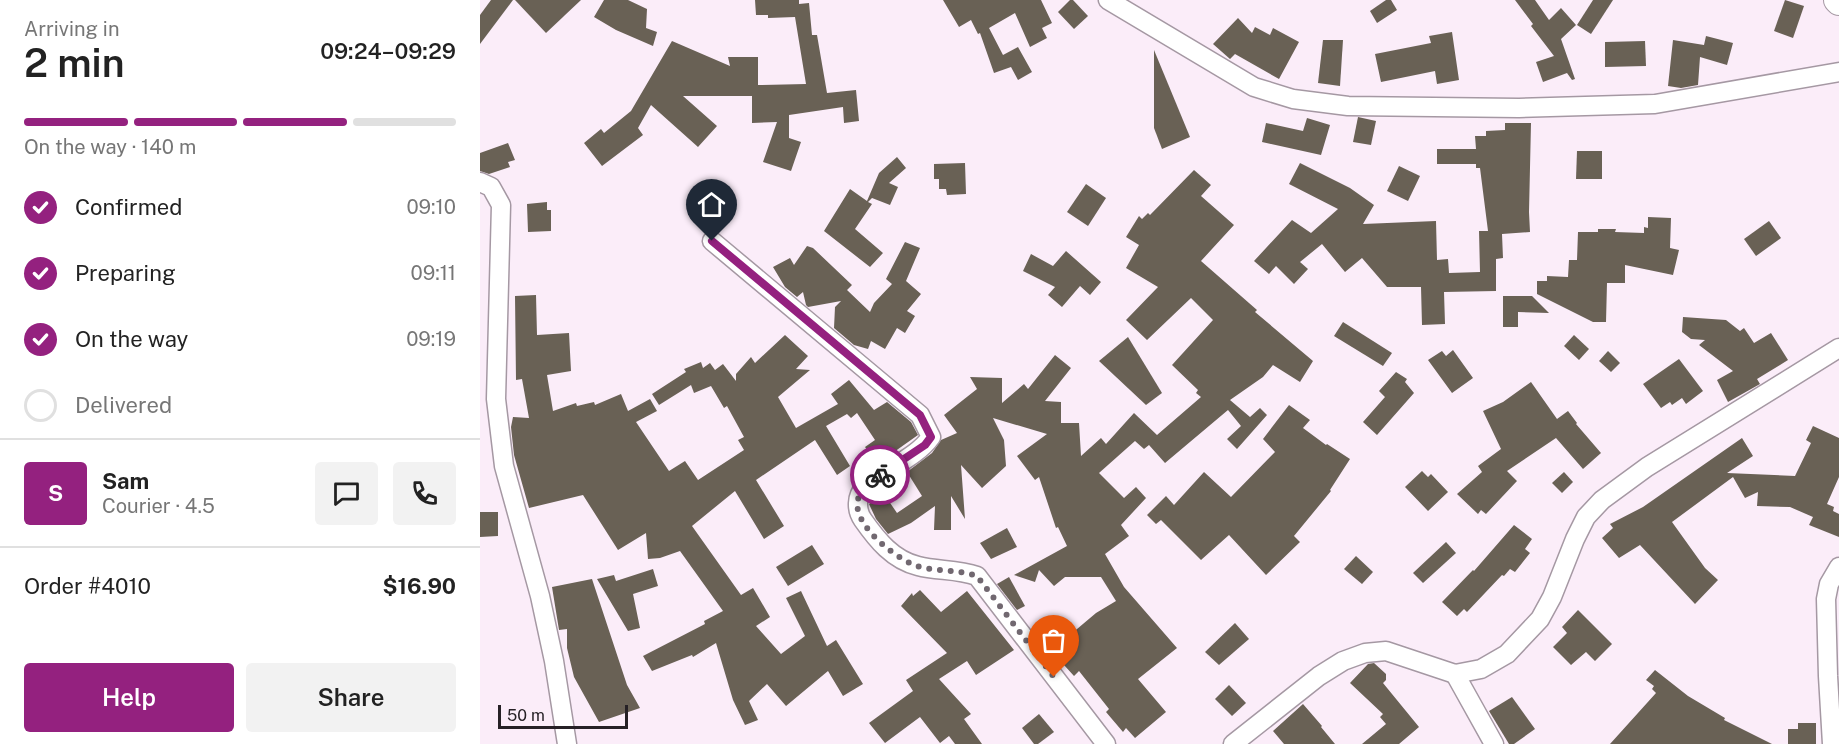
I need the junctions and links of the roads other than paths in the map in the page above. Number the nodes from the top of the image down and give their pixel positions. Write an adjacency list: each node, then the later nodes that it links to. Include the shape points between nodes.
1 (1108, 0): 2 (street, via 1254,87 1293,99 1348,106 1519,108 1655,104)
2 (1839, 72)
3 (480, 182): 8 (street, via 491,187 501,205 496,399 504,466 540,596)
4 (712, 241): 9 (street, via 920,415 931,437 863,489 857,502 859,515 877,541 901,560 919,567 977,576)
5 (1839, 348): 7 (street, via 1647,467 1602,500 1587,517 1552,597 1525,637 1507,654 1481,669)
6 (1839, 567): 12 (street, via 1826,599)
7 (1455, 674): 10 (street, via 1386,651 1365,653 1319,676); 11 (street)
8 (567, 744)
9 (1106, 744)
10 (1233, 744)
11 (1494, 744)
12 (1832, 744)

